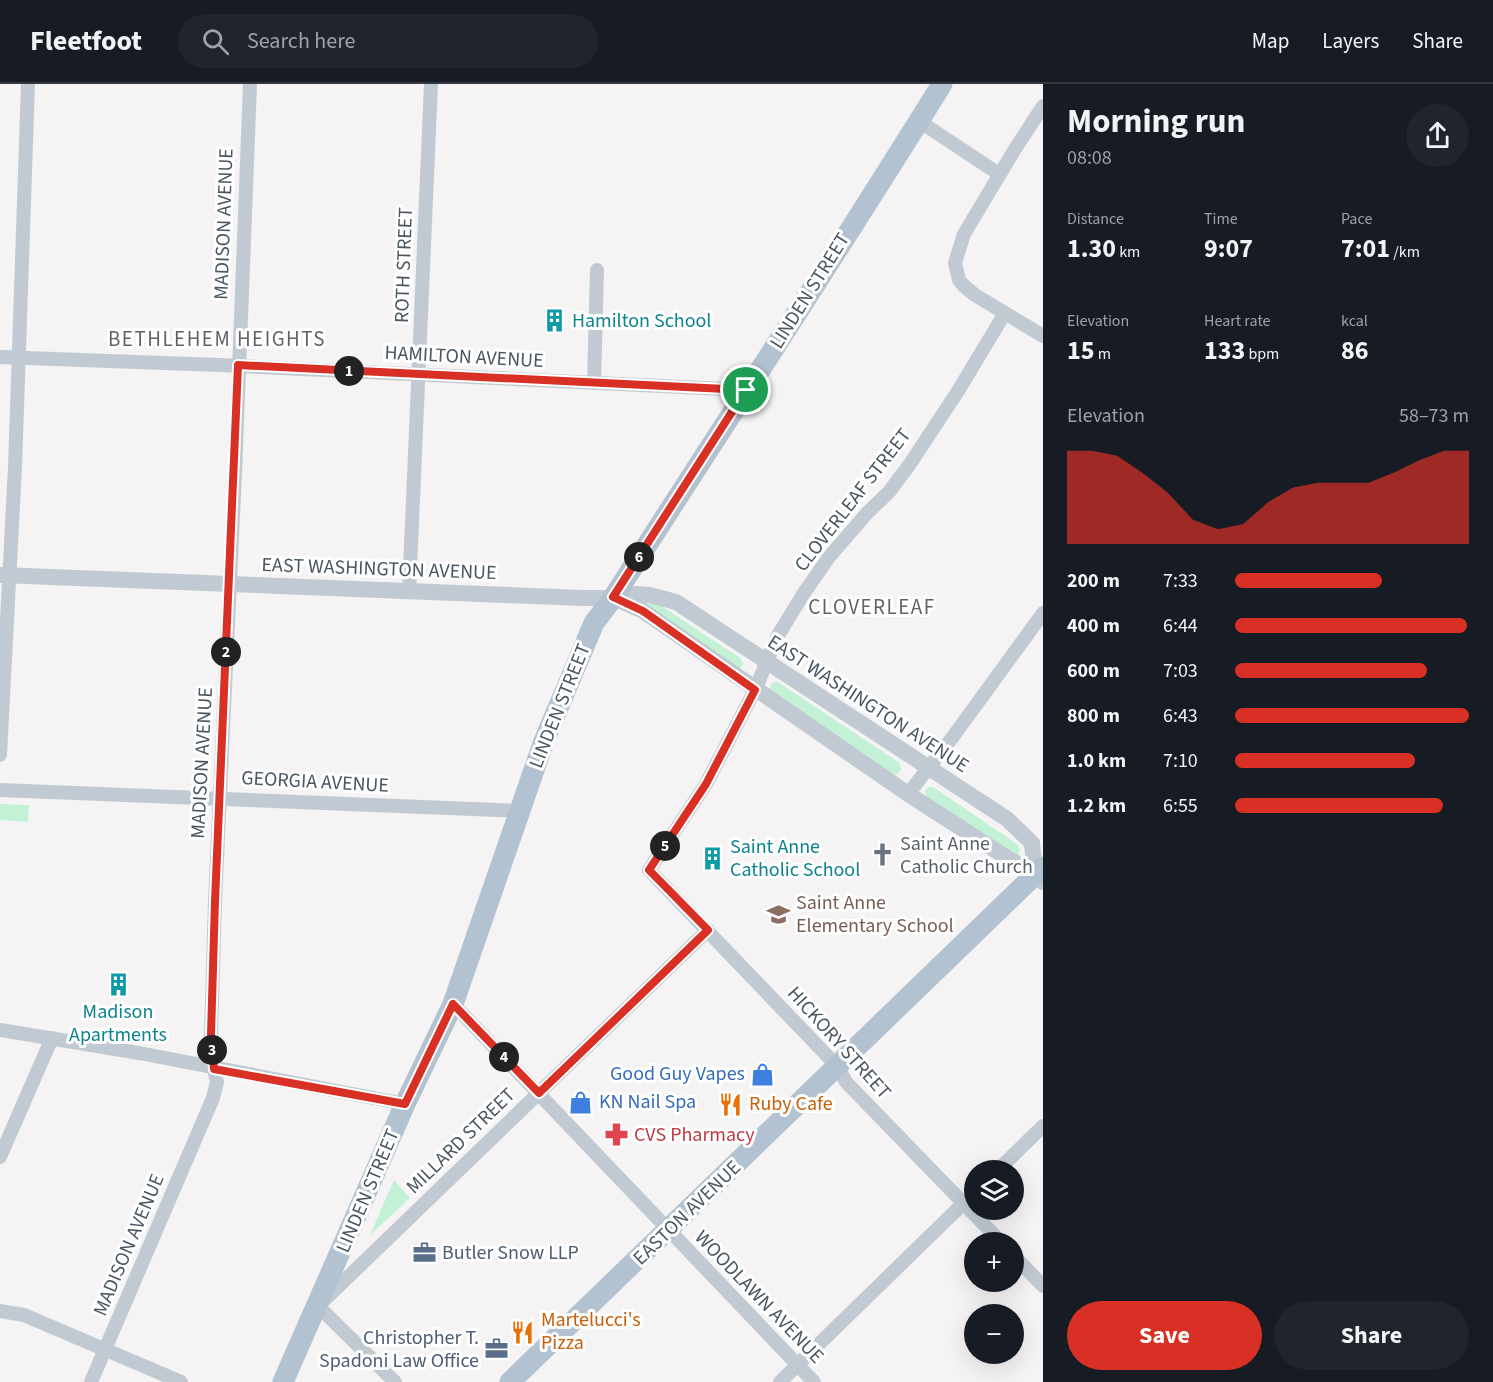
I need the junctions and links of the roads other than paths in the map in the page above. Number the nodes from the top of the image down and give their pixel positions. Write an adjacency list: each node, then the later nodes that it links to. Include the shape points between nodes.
1 (28, 84): 12 (street)
2 (250, 84): 13 (street, MADISON AVENUE)
3 (430, 84): 14 (street, ROTH STREET)
4 (942, 84): 6 (main road, LINDEN STREET)
5 (1043, 106): 7 (street)
6 (919, 121): 7 (street); 16 (main road, LINDEN STREET)
7 (999, 174): 9 (street, via 964,234 955,263 964,286)
8 (597, 270): 15 (street)
9 (1005, 313): 10 (street); 22 (street, CLOVERLEAF STREET, via 910,464 829,557 777,637)
10 (1043, 336)
11 (0, 357): 12 (street, HAMILTON AVENUE)
12 (19, 357): 13 (street, HAMILTON AVENUE); 17 (street)
13 (238, 365): 14 (street, HAMILTON AVENUE); 18 (street, MADISON AVENUE)
14 (418, 374): 15 (street, HAMILTON AVENUE); 19 (street, ROTH STREET)
15 (594, 383): 16 (street, HAMILTON AVENUE)
16 (746, 390): 20 (main road, LINDEN STREET)
17 (5, 575): 18 (street, EAST WASHINGTON AVENUE); 24 (street)
18 (229, 584): 19 (street, EAST WASHINGTON AVENUE); 28 (street, MADISON AVENUE)
19 (409, 592): 20 (street, EAST WASHINGTON AVENUE)
20 (613, 597): 22 (street, EAST WASHINGTON AVENUE, via 643,595 676,602); 23 (street, EAST WASHINGTON AVENUE, via 643,611); 29 (main road, LINDEN STREET, via 594,623 575,666)
21 (1043, 613): 25 (street)
22 (767, 663): 23 (street, CLOVERLEAF STREET); 25 (street, EAST WASHINGTON AVENUE)
23 (755, 690): 27 (street, EAST WASHINGTON AVENUE); 30 (street, CLOVERLEAF STREET, via 706,784)
24 (0, 755)
25 (928, 768): 27 (street); 31 (street, EAST WASHINGTON AVENUE, via 1007,819 1032,843)
26 (0, 790): 28 (street, GEORGIA AVENUE)
27 (908, 794): 31 (street, EAST WASHINGTON AVENUE, via 1009,859)
28 (220, 797): 29 (street, GEORGIA AVENUE); 37 (street, MADISON AVENUE, via 211,1034)
29 (520, 811): 33 (main road, LINDEN STREET)
30 (649, 870): 32 (street, HICKORY STREET)
31 (1040, 874): 36 (main road, EASTON AVENUE)
32 (708, 930): 36 (street, HICKORY STREET); 38 (street, MILLARD STREET)
33 (453, 1004): 38 (street, WOODLAWN AVENUE); 39 (main road, LINDEN STREET)
34 (0, 1030): 35 (street)
35 (52, 1038): 37 (street); 41 (street)
36 (838, 1067): 43 (street, HICKORY STREET, via 846,1082); 44 (main road, EASTON AVENUE)
37 (214, 1069): 39 (street); 50 (street, MADISON AVENUE, via 217,1082 213,1098)
38 (539, 1093): 44 (street, WOODLAWN AVENUE); 48 (street, MILLARD STREET)
39 (405, 1104): 48 (main road, LINDEN STREET)
40 (1043, 1126): 42 (street)
41 (0, 1157)
42 (1008, 1160)
43 (963, 1203): 45 (street, HICKORY STREET); 51 (street)
44 (668, 1231): 51 (street, WOODLAWN AVENUE); 56 (main road, EASTON AVENUE)
45 (991, 1232)
46 (1024, 1266): 47 (street)
47 (1043, 1286)
48 (318, 1306): 54 (main road, LINDEN STREET); 55 (street)
49 (0, 1311): 50 (street, via 24,1315)
50 (106, 1349): 52 (street, MADISON AVENUE); 53 (street)
51 (798, 1365): 57 (street); 58 (street, WOODLAWN AVENUE)
52 (91, 1382)
53 (181, 1382)
54 (283, 1382)
55 (395, 1382)
56 (510, 1382)
57 (780, 1382)
58 (814, 1382)

